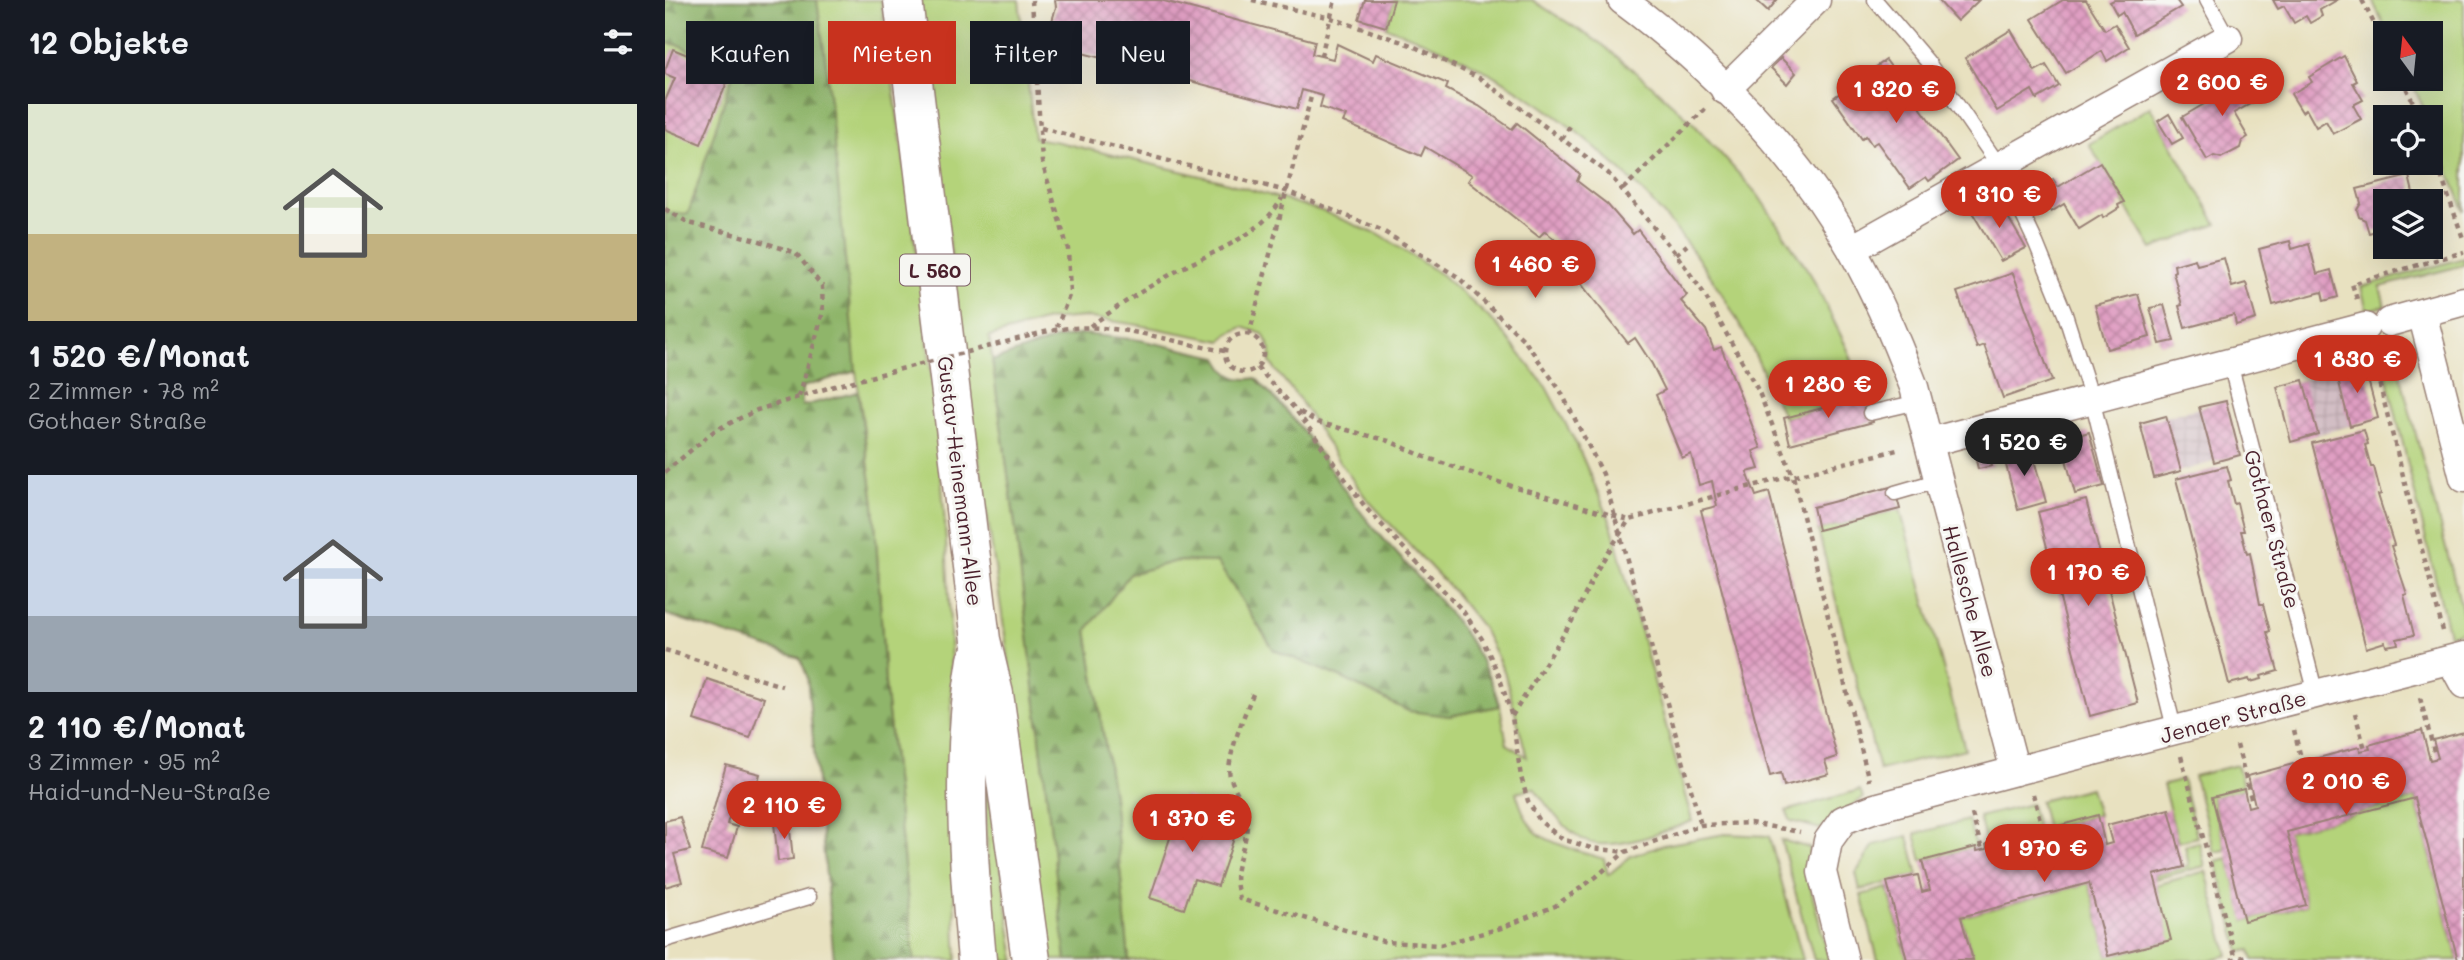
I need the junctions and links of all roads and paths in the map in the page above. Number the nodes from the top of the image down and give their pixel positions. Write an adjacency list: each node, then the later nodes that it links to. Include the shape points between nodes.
1 (903, 0): 53 (main road, Gustav-Heinemann-Allee / L 560)
2 (1032, 0): 18 (path)
3 (1252, 0): 10 (path)
4 (1335, 0): 10 (path)
5 (1622, 0): 14 (street, Hallesche Allee)
6 (1816, 0): 14 (street)
7 (1875, 0): 20 (lane, via 1927,61)
8 (2207, 0): 12 (lane)
9 (2362, 0): 11 (path)
10 (1331, 18): 13 (path); 19 (path, via 1411,46 1481,79)
11 (2373, 22)
12 (2228, 38): 20 (street)
13 (1321, 56)
14 (1725, 90): 27 (street, Hallesche Allee, via 1793,163)
15 (1312, 93): 23 (path)
16 (1700, 114): 22 (path)
17 (1570, 127): 19 (path)
18 (1041, 128): 23 (path); 34 (path, via 1042,162 1068,249 1070,293)
19 (1562, 139): 22 (path)
20 (2000, 167): 27 (street); 40 (lane, via 2065,314)
21 (2441, 175): 25 (path)
22 (1623, 189): 29 (path)
23 (1286, 191): 33 (path, via 1276,210 1239,240 1167,276); 35 (path); 50 (path, via 1416,249 1458,276 1524,340 1583,431)
24 (665, 209): 39 (path, via 689,223 796,253 822,286 823,312)
25 (2464, 241)
26 (1687, 245): 29 (path)
27 (1852, 249): 41 (street, Hallesche Allee, via 1895,337)
28 (2464, 252): 32 (path, via 2352,284)
29 (1677, 254): 46 (path, via 1758,390)
30 (2464, 301): 31 (street)
31 (2422, 313): 32 (street); 47 (street)
32 (2377, 324): 37 (street); 55 (path)
33 (1090, 326): 34 (path); 36 (path, via 1159,335)
34 (1058, 327): 39 (path, bridge)
35 (1249, 335): 36 (path, via 1233,337); 38 (path, via 1263,351)
36 (1225, 351): 38 (path, via 1235,370)
37 (2230, 363): 40 (street); 60 (lane, Gothaer Straße)
38 (1257, 367): 42 (path)
39 (799, 397): 45 (path, via 757,410 714,431)
40 (2092, 399): 44 (street); 64 (lane)
41 (1918, 401): 43 (lane); 44 (street, Hallesche Allee)
42 (1296, 410): 50 (path, via 1317,422 1389,441 1495,481); 62 (path, via 1366,508 1463,611 1499,675)
43 (1870, 413)
44 (1930, 442): 46 (path); 48 (street, Hallesche Allee)
45 (665, 472)
46 (1793, 476): 51 (path); 71 (path)
47 (2464, 478)
48 (1940, 480): 49 (lane); 68 (street, Hallesche Allee)
49 (1895, 493)
50 (1616, 516): 51 (path); 52 (path)
51 (1629, 520): 52 (path)
52 (1621, 531): 62 (path); 72 (path)
53 (981, 640): 80 (main road, L 560, via 970,701 968,815); 81 (main road, Gustav-Heinemann-Allee / L 560, via 994,694)
54 (665, 650): 57 (path)
55 (2460, 667): 56 (street, Jenaer Straße)
56 (2412, 670): 58 (street, Jenaer Straße); 66 (path)
57 (782, 686)
58 (2348, 686): 60 (street, Jenaer Straße); 65 (path)
59 (1253, 694): 76 (path, via 1228,772 1246,811 1234,882 1240,899 1386,942 1440,945 1555,906)
60 (2316, 694): 61 (street, Jenaer Straße)
61 (2287, 702): 63 (street, Jenaer Straße); 67 (path)
62 (1512, 717): 76 (path, via 1521,777 1540,821 1563,839)
63 (2229, 717): 64 (street, Jenaer Straße); 70 (path)
64 (2175, 732): 68 (street, Jenaer Straße); 79 (path)
65 (2365, 749)
66 (2435, 755)
67 (2303, 766)
68 (2021, 770): 69 (street); 73 (path)
69 (1965, 785): 71 (street); 75 (path)
70 (2252, 802)
71 (1875, 808): 74 (street, via 1843,821)
72 (1701, 825): 74 (path, via 1750,822 1791,828); 76 (path)
73 (2044, 834)
74 (1828, 841): 82 (street, via 1822,872)
75 (1982, 850)
76 (1625, 852)
77 (809, 897): 78 (lane)
78 (665, 940)
79 (2233, 959): 83 (path, via 2247,956)
80 (977, 960)
81 (1031, 960)
82 (1845, 960)
83 (2248, 960)

